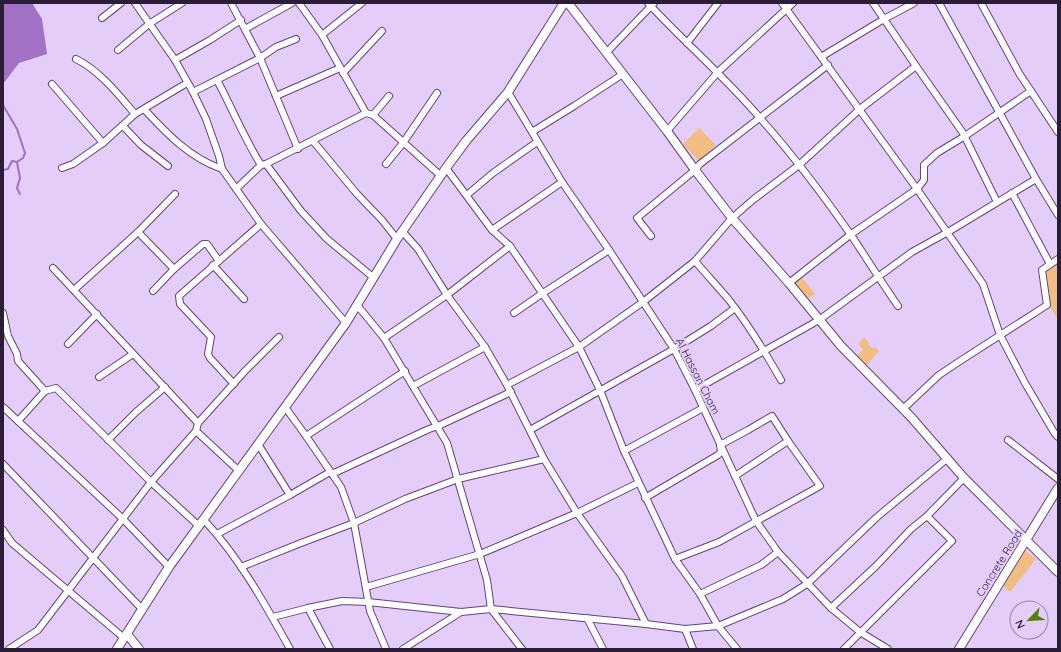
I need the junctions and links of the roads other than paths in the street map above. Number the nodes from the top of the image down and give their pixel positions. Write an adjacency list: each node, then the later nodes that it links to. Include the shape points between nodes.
1 (121, 3): 19 (street)
2 (135, 3): 22 (street)
3 (182, 3): 22 (street)
4 (231, 3): 21 (street)
5 (292, 3): 23 (street)
6 (299, 3): 25 (street)
7 (362, 3): 25 (street)
8 (564, 3): 44 (street)
9 (568, 3): 29 (street)
10 (718, 3): 27 (street)
11 (782, 3): 18 (street)
12 (793, 3): 18 (street)
13 (873, 3): 20 (street)
14 (914, 3): 20 (street)
15 (939, 3): 50 (street)
16 (981, 3): 42 (street)
17 (651, 4): 27 (street); 29 (street)
18 (786, 9): 30 (street); 37 (street)
19 (102, 18)
20 (884, 19): 30 (street); 35 (street)
21 (241, 20): 23 (street); 33 (street)
22 (149, 24): 28 (street); 33 (street)
23 (245, 29): 31 (street)
24 (382, 31): 36 (street)
25 (322, 35): 36 (street)
26 (296, 39): 31 (street, via 276,47)
27 (687, 43): 37 (street)
28 (118, 50)
29 (607, 52): 38 (street)
30 (821, 57): 34 (street)
31 (260, 58): 39 (street); 46 (street)
32 (76, 59): 52 (street, via 92,68)
33 (175, 60): 40 (street)
34 (828, 65): 49 (street); 54 (street)
35 (916, 66): 49 (street); 59 (street)
36 (341, 70): 46 (street); 51 (street)
37 (718, 72): 54 (street); 56 (street)
38 (623, 74): 56 (street); 57 (street)
39 (217, 80): 43 (street); 66 (street, via 249,146)
40 (187, 83): 43 (street); 48 (street)
41 (52, 84): 62 (street)
42 (1031, 91): 50 (street); 58 (street)
43 (193, 92): 71 (street, via 206,119)
44 (508, 92): 57 (street, Al Hassan Cham); 70 (street)
45 (437, 93): 63 (street)
46 (276, 96): 64 (street)
47 (389, 96): 53 (street)
48 (144, 109): 52 (street); 71 (street, via 185,149 208,164)
49 (860, 109): 67 (street); 77 (street)
50 (1000, 112): 59 (street); 74 (street)
51 (366, 113): 53 (street); 60 (street)
52 (135, 114): 55 (street)
53 (372, 115): 63 (street)
54 (760, 118): 67 (street); 72 (street)
55 (123, 126): 62 (street); 68 (street, via 141,145)
56 (667, 131): 72 (street)
57 (532, 132): 61 (street, Al Hassan Cham)
58 (1058, 132)
59 (965, 136): 77 (street, via 937,153 924,165 924,180); 81 (street)
60 (313, 141): 64 (street); 91 (street)
61 (537, 142): 75 (street, Al Hassan Cham); 80 (street)
62 (103, 143): 69 (street, via 73,164)
63 (403, 143): 65 (street); 73 (street)
64 (298, 149): 66 (street)
65 (386, 164)
66 (263, 165): 76 (street); 102 (street, via 327,239)
67 (799, 165): 83 (street); 89 (street)
68 (168, 166)
69 (62, 168)
70 (446, 168): 73 (street); 80 (street)
71 (222, 169): 76 (street)
72 (695, 170): 83 (street); 90 (street, via 637,218)
73 (441, 176): 86 (street)
74 (1036, 179): 78 (street); 82 (street)
75 (562, 182): 85 (street); 93 (street, Al Hassan Cham)
76 (236, 189): 84 (street)
77 (917, 189): 88 (street); 89 (street)
78 (1012, 193): 81 (street); 97 (street)
79 (175, 194): 87 (street)
80 (467, 195): 85 (street)
81 (997, 202): 88 (street)
82 (1058, 215)
83 (732, 218): 96 (street); 103 (street)
84 (261, 224): 95 (street); 117 (street)
85 (492, 230): 92 (street)
86 (402, 231): 91 (street); 107 (street, via 418,249)
87 (138, 232): 100 (street); 104 (street)
88 (948, 232): 101 (street, via 912,252); 118 (street, via 983,284)
89 (850, 235): 101 (street); 103 (street)
90 (651, 236)
91 (397, 239): 102 (street)
92 (510, 246): 106 (street); 107 (street)
93 (609, 250): 106 (street); 109 (street, Al Hassan Cham)
94 (1058, 258): 97 (street)
95 (219, 261): 98 (street); 100 (street, via 205,243)
96 (695, 261): 109 (street); 112 (street)
97 (1050, 264): 118 (street, via 1042,270 1047,306)
98 (214, 265): 108 (street); 130 (street, via 179,296 179,300 210,337 210,358)
99 (53, 268): 104 (street)
100 (174, 269): 105 (street)
101 (878, 277): 111 (street); 116 (street)
102 (374, 278): 110 (street)
103 (789, 283): 116 (street)
104 (74, 290): 115 (street)
105 (153, 291)
106 (543, 293): 114 (street); 123 (street)
107 (447, 295): 120 (street); 122 (street)
108 (244, 299)
109 (643, 302): 123 (street); 124 (street, Al Hassan Cham)
110 (357, 305): 117 (street); 120 (street)
111 (898, 306)
112 (735, 308): 124 (street); 125 (street)
113 (3, 313): 136 (street, via 8,336 18,361)
114 (514, 313)
115 (97, 314): 121 (street); 126 (street)
116 (819, 320): 125 (street); 141 (street, via 841,346)
117 (346, 323): 139 (street)
118 (1000, 335): 141 (street, via 940,375); 148 (street)
119 (279, 337): 130 (street)
120 (384, 338): 127 (street)
121 (68, 344)
122 (485, 347): 131 (street); 132 (street)
123 (579, 347): 131 (street); 134 (street)
124 (674, 349): 134 (street); 135 (street, Al Hassan Cham)
125 (764, 350): 129 (street); 135 (street)
126 (133, 354): 128 (street); 133 (street)
127 (405, 371): 132 (street); 147 (street)
128 (99, 377)
129 (781, 380)
130 (234, 384): 143 (street)
131 (507, 385): 137 (street)
132 (413, 386): 144 (street)
133 (165, 387): 143 (street); 149 (street)
134 (600, 390): 145 (street); 154 (street)
135 (695, 390): 140 (street, Al Hassan Cham)
136 (45, 391): 142 (street); 149 (street, via 56,388)
137 (511, 392): 144 (street); 145 (street)
138 (3, 407): 142 (street)
139 (285, 407): 147 (street); 152 (street)
140 (703, 408): 153 (street, Al Hassan Cham); 154 (street)
141 (903, 408): 155 (street)
142 (18, 421): 171 (street)
143 (198, 423): 146 (street)
144 (438, 426): 159 (street); 162 (street, via 447,443)
145 (530, 430): 156 (street)
146 (196, 431): 158 (street); 164 (street)
147 (306, 436): 159 (street)
148 (1058, 437)
149 (108, 440): 164 (street)
150 (1008, 440): 163 (street)
151 (788, 441): 153 (street, via 772,416); 160 (street); 172 (street, via 820,486)
152 (258, 444): 158 (street); 167 (street)
153 (720, 445): 160 (street, Al Hassan Cham); 168 (street, via 721,452 718,455)
154 (624, 451): 165 (street)
155 (948, 458): 161 (street); 185 (street, via 877,516)
156 (544, 459): 162 (street); 169 (street)
157 (3, 464): 180 (street)
158 (238, 470): 173 (street)
159 (331, 473): 167 (street); 174 (street, via 341,487)
160 (735, 476): 172 (street, Al Hassan Cham)
161 (964, 478): 170 (street); 177 (street)
162 (458, 479): 174 (street, via 405,499); 179 (street)
163 (1058, 479)
164 (151, 482): 171 (street); 173 (street)
165 (638, 483): 168 (street); 169 (street)
166 (1058, 488): 177 (street, Concrete Road)
167 (290, 496): 176 (street)
168 (645, 498): 181 (street)
169 (578, 513): 179 (street); 197 (street, via 622,576)
170 (927, 516): 191 (street); 200 (street, via 952,541)
171 (123, 519): 180 (street); 182 (street)
172 (756, 521): 178 (street, Al Hassan Cham); 181 (street, via 719,542)
173 (202, 523): 176 (street); 182 (street)
174 (354, 523): 183 (street); 186 (street)
175 (3, 530): 187 (street, via 12,543)
176 (217, 534): 183 (street)
177 (1026, 541): 184 (street); 215 (street, Concrete Road)
178 (778, 552): 185 (street, Al Hassan Cham); 188 (street, via 761,565)
179 (480, 554): 186 (street); 193 (street, via 487,580)
180 (94, 558): 187 (street); 192 (street)
181 (675, 559): 188 (street)
182 (169, 567): 192 (street)
183 (241, 567): 195 (street)
184 (1058, 572)
185 (807, 584): 191 (street, Al Hassan Cham); 198 (street, via 783,599)
186 (366, 587): 189 (street)
187 (69, 591): 201 (street); 202 (street, via 38,630)
188 (700, 594): 198 (street)
189 (368, 602): 190 (street, via 342,601); 194 (street); 207 (street)
190 (308, 608): 195 (street); 206 (street)
191 (831, 608): 200 (street, Al Hassan Cham)
192 (142, 609): 201 (street)
193 (490, 609): 194 (street); 196 (street); 209 (street)
194 (461, 612): 208 (street)
195 (273, 617): 205 (street)
196 (587, 618): 197 (street); 210 (street)
197 (646, 624): 199 (street)
198 (718, 626): 199 (street); 212 (street)
199 (685, 629): 211 (street)
200 (860, 632): 213 (street); 214 (street, Al Hassan Cham)
201 (125, 636): 203 (street); 204 (street)
202 (9, 649)
203 (117, 649)
204 (139, 649)
205 (290, 649)
206 (330, 649)
207 (386, 649)
208 (404, 649)
209 (522, 649)
210 (603, 649)
211 (693, 649)
212 (737, 649)
213 (844, 649)
214 (888, 649)
215 (959, 649)

